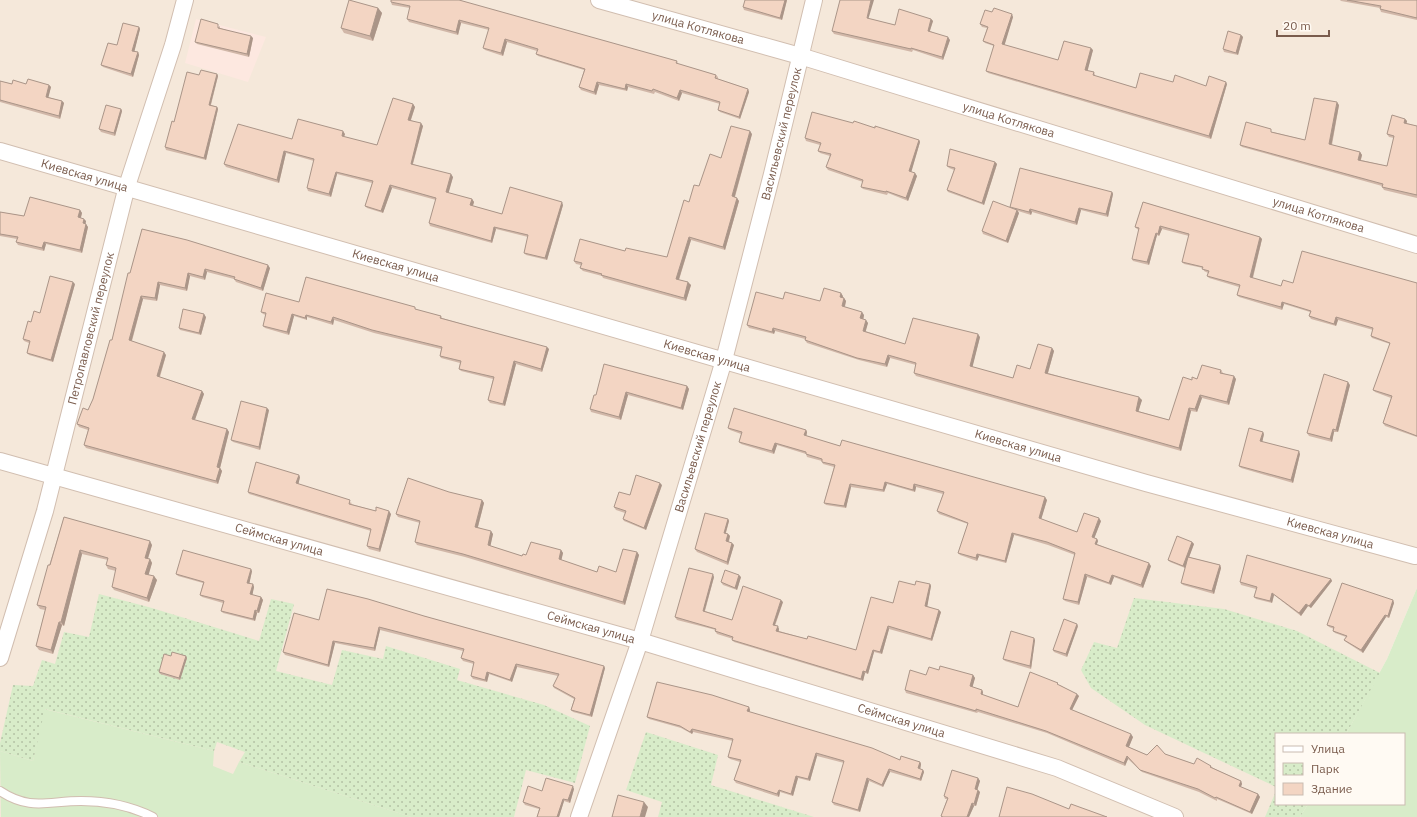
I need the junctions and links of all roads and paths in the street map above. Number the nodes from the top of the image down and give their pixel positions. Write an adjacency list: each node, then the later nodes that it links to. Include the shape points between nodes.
1 (185, 0): 6 (street, Петропавловский переулок)
2 (600, 0): 4 (street, улица Котлякова)
3 (814, 0): 4 (street, Васильевский переулок)
4 (800, 56): 7 (street, улица Котлякова); 8 (street, Васильевский переулок)
5 (0, 151): 6 (street, Киевская улица)
6 (127, 186): 8 (street, Киевская улица); 10 (street, Петропавловский переулок)
7 (1417, 245)
8 (724, 360): 11 (street, Киевская улица, via 1146,483); 12 (street, Васильевский переулок)
9 (0, 461): 10 (street, Сеймская улица)
10 (54, 476): 12 (street, Сеймская улица); 13 (street, Петропавловский переулок)
11 (1416, 556)
12 (640, 641): 16 (street, Васильевский переулок); 17 (street, Сеймская улица, via 1057,768)
13 (0, 658)
14 (0, 790): 15 (lane, via 13,800 31,804 80,801 112,804 140,810)
15 (153, 817)
16 (579, 817)
17 (1175, 817)

